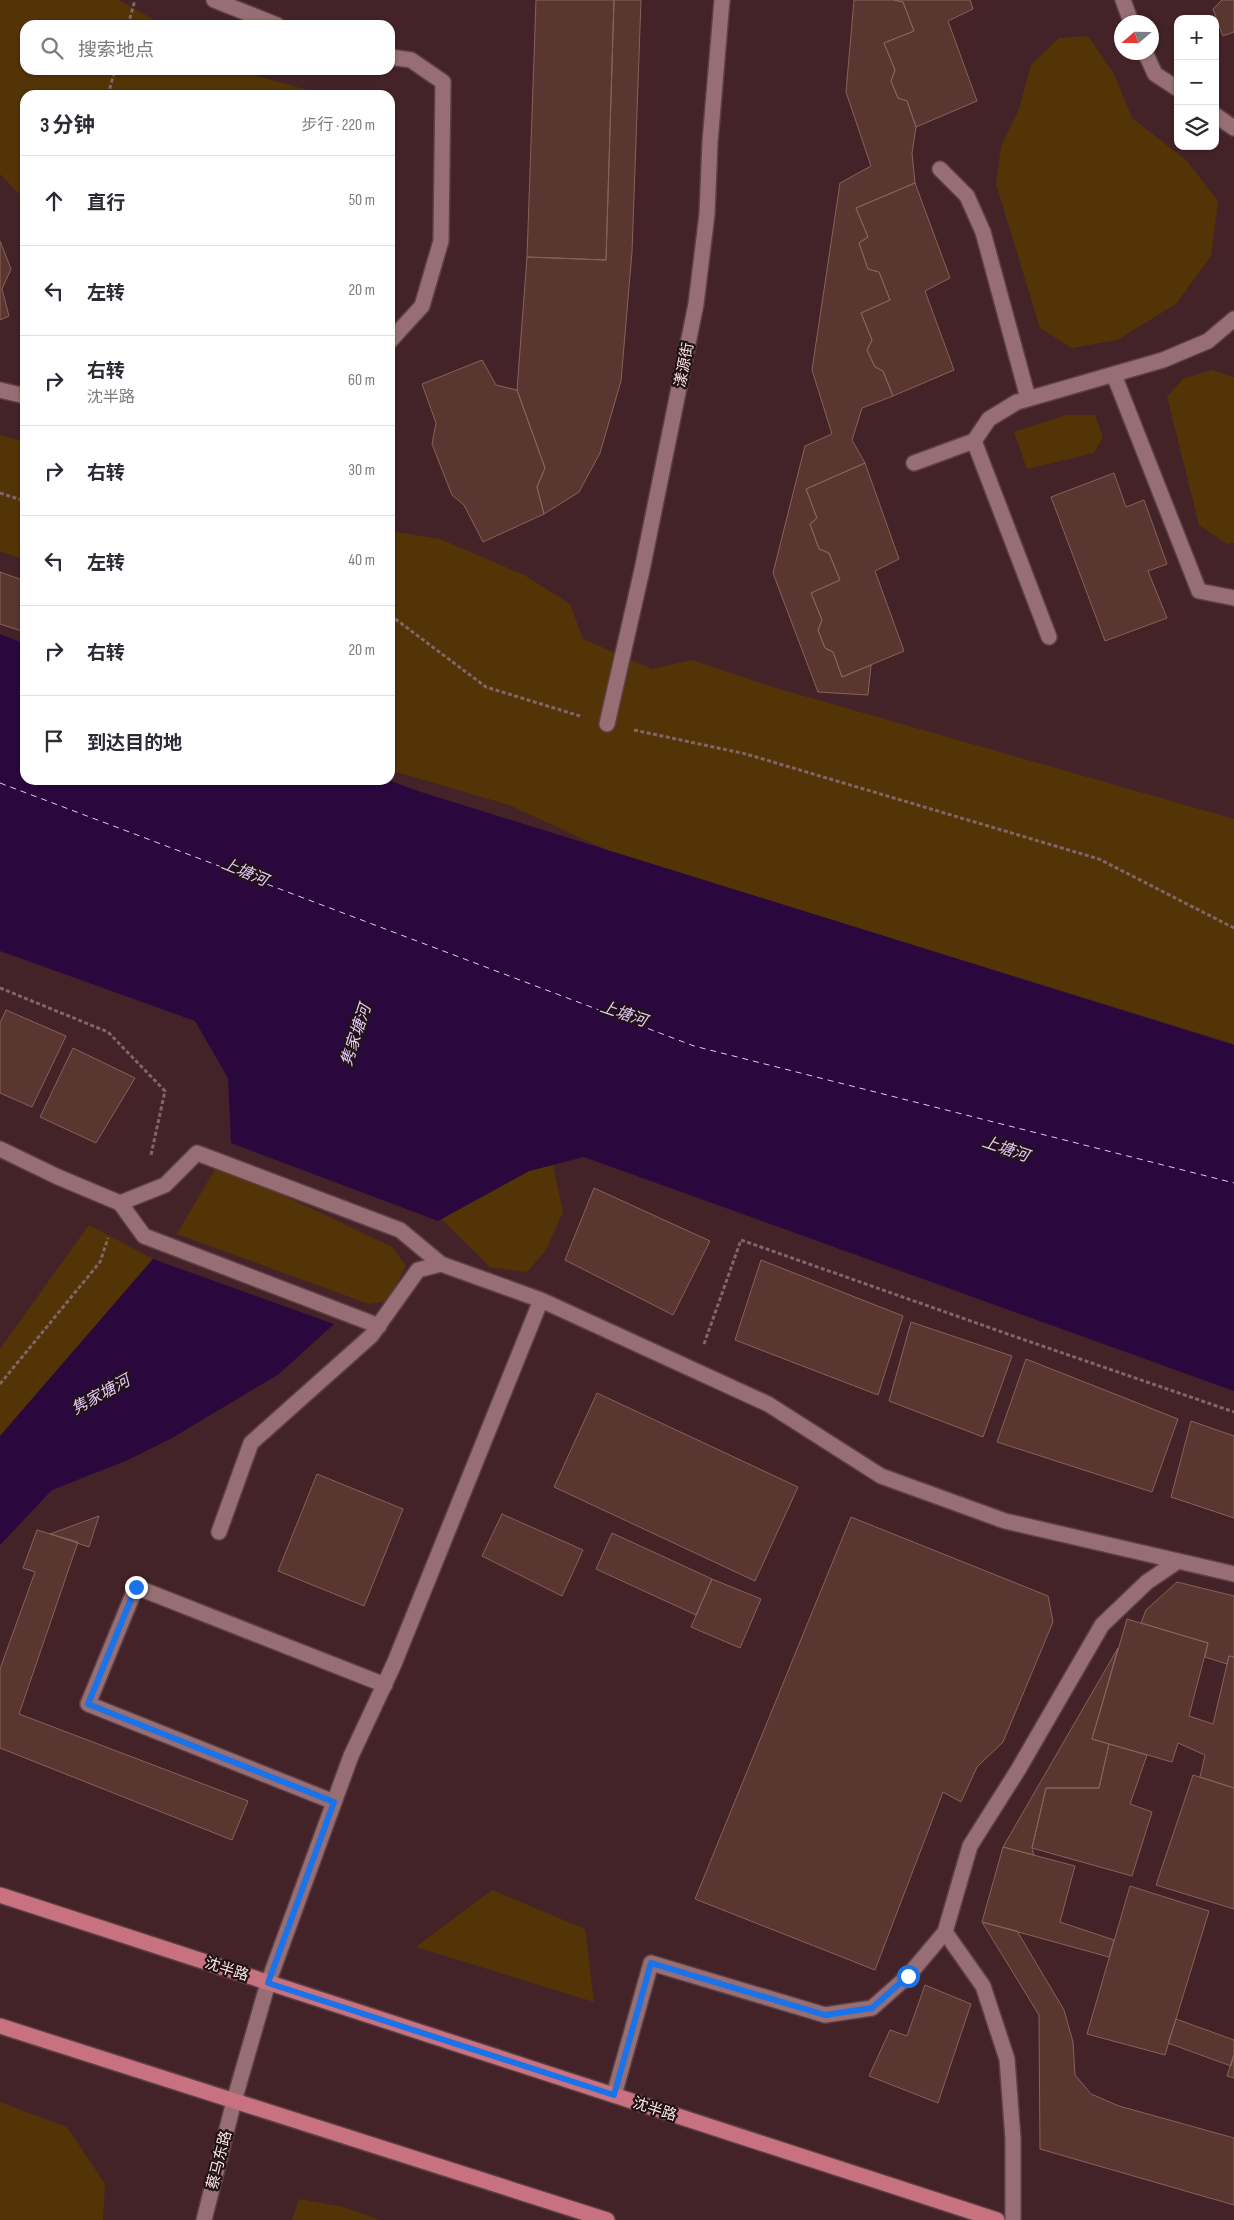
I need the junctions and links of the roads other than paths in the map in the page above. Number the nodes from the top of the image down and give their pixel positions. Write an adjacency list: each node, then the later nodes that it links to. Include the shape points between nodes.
1 (214, 0): 5 (street)
2 (722, 0): 22 (street, 漾源街, via 707,214 696,304 642,570)
3 (1123, 0): 4 (street)
4 (1128, 15)
5 (264, 20)
6 (395, 58): 13 (street, via 411,60 443,82 444,132 441,241 422,306)
7 (1149, 60): 8 (street, via 1156,74)
8 (1174, 86)
9 (1219, 118): 10 (street)
10 (1234, 128)
11 (940, 169): 17 (street, via 967,196 983,232)
12 (1234, 319): 14 (street, via 1208,341 1163,360)
13 (395, 336)
14 (1114, 375): 17 (street); 20 (street, via 1199,591)
15 (0, 390): 16 (street)
16 (20, 395)
17 (1028, 398): 18 (street, via 989,419)
18 (974, 441): 19 (street); 21 (street)
19 (914, 463)
20 (1234, 598)
21 (1049, 636)
22 (606, 724)
23 (0, 1149): 24 (street)
24 (120, 1203): 25 (street, via 165,1185 197,1153 400,1230); 27 (street, via 144,1236)
25 (440, 1264): 26 (street); 27 (street, via 418,1270)
26 (541, 1300): 29 (street, via 768,1404 881,1476 1005,1521); 31 (street, 蔡马东路)
27 (379, 1326): 28 (street, via 372,1336 251,1443)
28 (219, 1532)
29 (1178, 1561): 30 (street); 34 (street, via 1147,1582 1102,1625 970,1846)
30 (1234, 1574)
31 (385, 1685): 32 (street, 蔡马东路, via 351,1756); 32 (street, via 136,1587 88,1704)
32 (334, 1802): 35 (street, 蔡马东路)
33 (0, 1895): 35 (main road, 沈半路)
34 (944, 1932): 37 (street, via 908,1976 872,2008 825,2015 651,1963); 42 (street, via 984,1986 1007,2059 1013,2139)
35 (268, 1983): 37 (main road, 沈半路); 38 (street, 蔡马东路)
36 (0, 2026): 38 (main road)
37 (614, 2095): 41 (main road, 沈半路)
38 (234, 2101): 39 (street, 蔡马东路); 40 (main road)
39 (204, 2220)
40 (607, 2220)
41 (997, 2220)
42 (1013, 2220)

